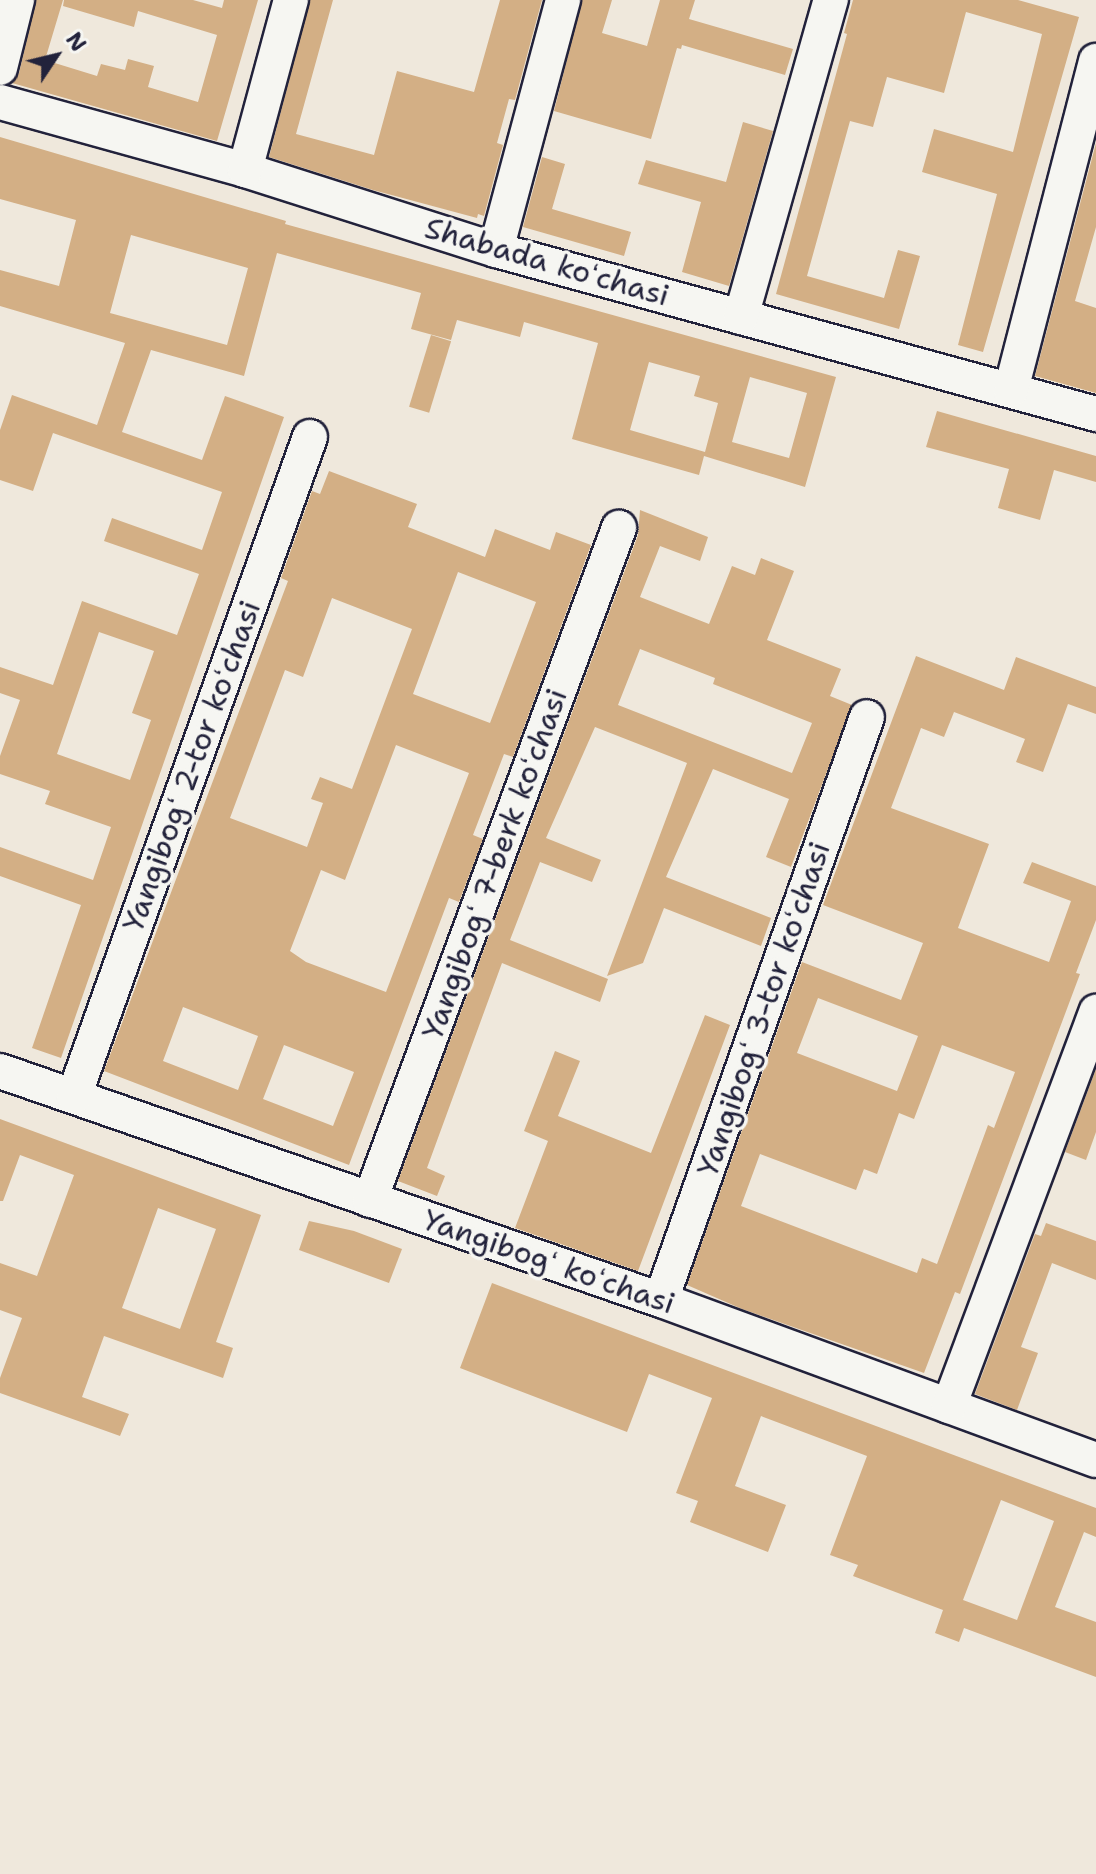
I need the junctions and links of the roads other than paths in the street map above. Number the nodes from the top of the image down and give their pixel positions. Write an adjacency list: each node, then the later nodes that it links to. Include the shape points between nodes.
1 (17, 0): 6 (street)
2 (291, 0): 8 (street)
3 (563, 0): 9 (street)
4 (831, 0): 10 (street)
5 (1096, 61): 11 (street)
6 (0, 68)
7 (0, 102): 8 (street, Shabada koʻchasi)
8 (245, 170): 9 (street, Shabada koʻchasi)
9 (496, 250): 10 (street, Shabada koʻchasi)
10 (741, 317): 11 (street, Shabada koʻchasi)
11 (1011, 390): 12 (street, Shabada koʻchasi)
12 (1096, 414)
13 (310, 437): 18 (street, Yangibogʻ 2-tor koʻchasi)
14 (619, 528): 19 (street, Yangibogʻ 7-berk koʻchasi)
15 (867, 717): 20 (street, Yangibogʻ 3-tor koʻchasi)
16 (1096, 1012): 21 (street)
17 (0, 1071): 18 (street, Yangibogʻ koʻchasi)
18 (74, 1096): 19 (street, Yangibogʻ koʻchasi)
19 (370, 1200): 20 (street, Yangibogʻ koʻchasi)
20 (661, 1300): 21 (street, Yangibogʻ koʻchasi)
21 (949, 1406): 22 (street, Yangibogʻ koʻchasi)
22 (1096, 1460)

